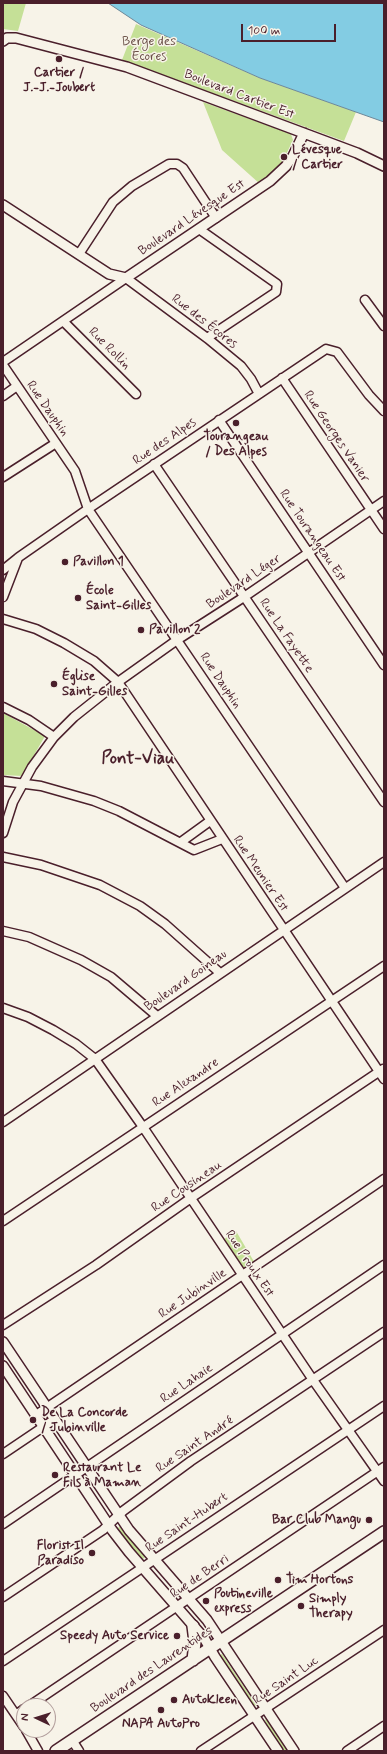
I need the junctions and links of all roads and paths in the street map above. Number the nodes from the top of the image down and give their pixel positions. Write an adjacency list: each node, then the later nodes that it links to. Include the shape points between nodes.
1 (3, 41): 2 (street, Boulevard Cartier Est, via 7,38 16,38 127,67)
2 (304, 133): 3 (street); 5 (street, Boulevard Lévesque Est, via 286,166 270,181)
3 (384, 166)
4 (3, 205): 7 (street)
5 (216, 218): 6 (street, Boulevard Lévesque Est); 7 (street, via 183,168 177,164 169,164 132,186 113,202)
6 (199, 229): 8 (street, Boulevard Lévesque Est); 12 (street, via 276,284 276,292)
7 (79, 254): 8 (street, via 109,274)
8 (126, 278): 10 (street); 12 (street, Rue des Écores)
9 (365, 300): 11 (street)
10 (64, 322): 13 (street); 16 (street, Rue Rollin)
11 (384, 326)
12 (207, 338): 17 (street, Rue des Écores, via 241,366)
13 (3, 363): 15 (street, Rue Dauphin)
14 (282, 378): 17 (street, Rue des Alpes); 19 (street, Rue des Alpes, via 326,349 337,352); 26 (street, Rue Georges Vanier)
15 (17, 386): 18 (street); 21 (street, Rue Dauphin)
16 (136, 394)
17 (259, 394): 20 (street, Rue des Alpes)
18 (3, 396)
19 (384, 411)
20 (219, 420): 22 (street, Rue des Alpes); 28 (street, Rue Tourangeau Est)
21 (56, 443): 23 (street); 25 (street, Rue Dauphin, via 75,471)
22 (154, 464): 25 (street, Rue des Alpes); 32 (street, Rue La Fayette)
23 (3, 477)
24 (384, 501): 26 (street, Boulevard Léger)
25 (88, 509): 29 (street, Rue des Alpes); 34 (street, Rue Dauphin)
26 (371, 510): 27 (street, Rue Georges Vanier); 28 (street, Boulevard Léger)
27 (384, 529)
28 (308, 553): 32 (street, Boulevard Léger); 35 (street, Rue Tourangeau Est)
29 (19, 557): 30 (street, Rue des Alpes); 31 (street)
30 (3, 570)
31 (3, 597)
32 (244, 597): 34 (street, Boulevard Léger); 41 (street, Rue La Fayette)
33 (3, 619): 36 (street, Rue Meunier Est, via 64,643 94,661)
34 (177, 640): 36 (street, Boulevard Léger); 48 (street, Rue Dauphin)
35 (384, 665)
36 (118, 682): 38 (street, Boulevard Léger, via 74,717); 42 (street, Rue Meunier Est)
37 (3, 707): 38 (street)
38 (54, 737): 40 (street, Boulevard Léger)
39 (3, 781): 40 (street)
40 (24, 784): 43 (street, Boulevard Léger, via 14,802); 45 (street, via 41,786 94,801)
41 (384, 802)
42 (210, 821): 44 (street, Rue Meunier Est); 45 (street)
43 (3, 833)
44 (222, 839): 45 (street, via 194,850); 49 (street, Rue Meunier Est)
45 (181, 842)
46 (3, 857): 52 (street, via 42,864 100,885 140,906 165,924)
47 (384, 862): 48 (street, Boulevard Goineau)
48 (345, 888): 49 (street, Boulevard Goineau)
49 (283, 930): 52 (street, Boulevard Goineau); 53 (street, Rue Meunier Est)
50 (3, 931): 55 (street, via 28,937 81,960 111,977)
51 (384, 966): 53 (street, Rue Alexandre)
52 (220, 973): 55 (street, Boulevard Goineau)
53 (332, 1001): 57 (street, Rue Meunier Est); 59 (street, Rue Alexandre)
54 (3, 1008): 56 (street, Rue Proulx Est, via 53,1030)
55 (157, 1016): 56 (street, Boulevard Goineau)
56 (95, 1060): 58 (street, Boulevard Goineau); 59 (street, Rue Proulx Est)
57 (382, 1073): 61 (street, Rue Cousineau)
58 (3, 1122)
59 (143, 1127): 61 (street, Rue Proulx Est); 62 (street, Rue Alexandre)
60 (384, 1179): 64 (street, Rue Jubinville)
61 (191, 1198): 64 (street, Rue Proulx Est); 65 (street, Rue Cousineau, via 96,1265)
62 (3, 1222)
63 (384, 1265): 67 (street, Rue Lahaie)
64 (241, 1275): 67 (street, Rue Proulx Est); 72 (street, Rue Jubinville)
65 (3, 1325)
66 (384, 1332): 70 (street, Rue Saint André)
67 (282, 1334): 70 (street, Rue Proulx Est); 78 (street, Rue Lahaie)
68 (3, 1342): 72 (street)
69 (3, 1366): 73 (street)
70 (313, 1380): 76 (street, Rue Proulx Est); 82 (street, Rue Saint André, via 191,1461)
71 (384, 1406): 76 (street, Rue Saint-Hubert)
72 (47, 1408): 73 (street, Rue Jubinville); 74 (street)
73 (36, 1415): 75 (street)
74 (55, 1419): 75 (street); 78 (street)
75 (43, 1427): 77 (street); 80 (street)
76 (348, 1430): 79 (street, Rue Proulx Est); 86 (street, Rue Saint-Hubert)
77 (3, 1454)
78 (87, 1467): 80 (street, Rue Lahaie); 82 (street)
79 (381, 1469): 81 (street, Rue Proulx Est); 89 (street, Rue de Berri)
80 (75, 1475): 83 (street, Rue Lahaie); 84 (street)
81 (384, 1481)
82 (118, 1515): 84 (street, Rue Saint André); 86 (street)
83 (3, 1524)
84 (109, 1526): 87 (street); 88 (street, Rue Saint André)
85 (384, 1532): 93 (main road, Boulevard des Laurentides)
86 (154, 1560): 87 (street, Rue Saint-Hubert); 89 (street)
87 (142, 1567): 90 (street); 96 (street, Rue Saint-Hubert)
88 (3, 1597)
89 (189, 1598): 90 (street, Rue de Berri); 93 (street)
90 (177, 1606): 91 (street); 98 (street, Rue de Berri)
91 (193, 1626): 94 (street); 95 (main road)
92 (384, 1630): 99 (street, Rue Saint Luc)
93 (221, 1641): 94 (main road, Boulevard des Laurentides); 99 (street)
94 (210, 1648): 95 (main road, Boulevard des Laurentides); 101 (street)
95 (193, 1660): 104 (main road, Boulevard des Laurentides)
96 (3, 1661)
97 (3, 1696): 100 (street)
98 (41, 1698)
99 (266, 1708): 101 (street, Rue Saint Luc); 110 (street)
100 (16, 1715)
101 (255, 1716): 108 (street, Rue Saint Luc); 109 (street)
102 (384, 1726): 111 (street)
103 (30, 1738): 105 (street)
104 (72, 1740): 106 (main road, Boulevard des Laurentides); 107 (street)
105 (38, 1751)
106 (56, 1751)
107 (79, 1751)
108 (201, 1751)
109 (278, 1751)
110 (294, 1751)
111 (347, 1751)

